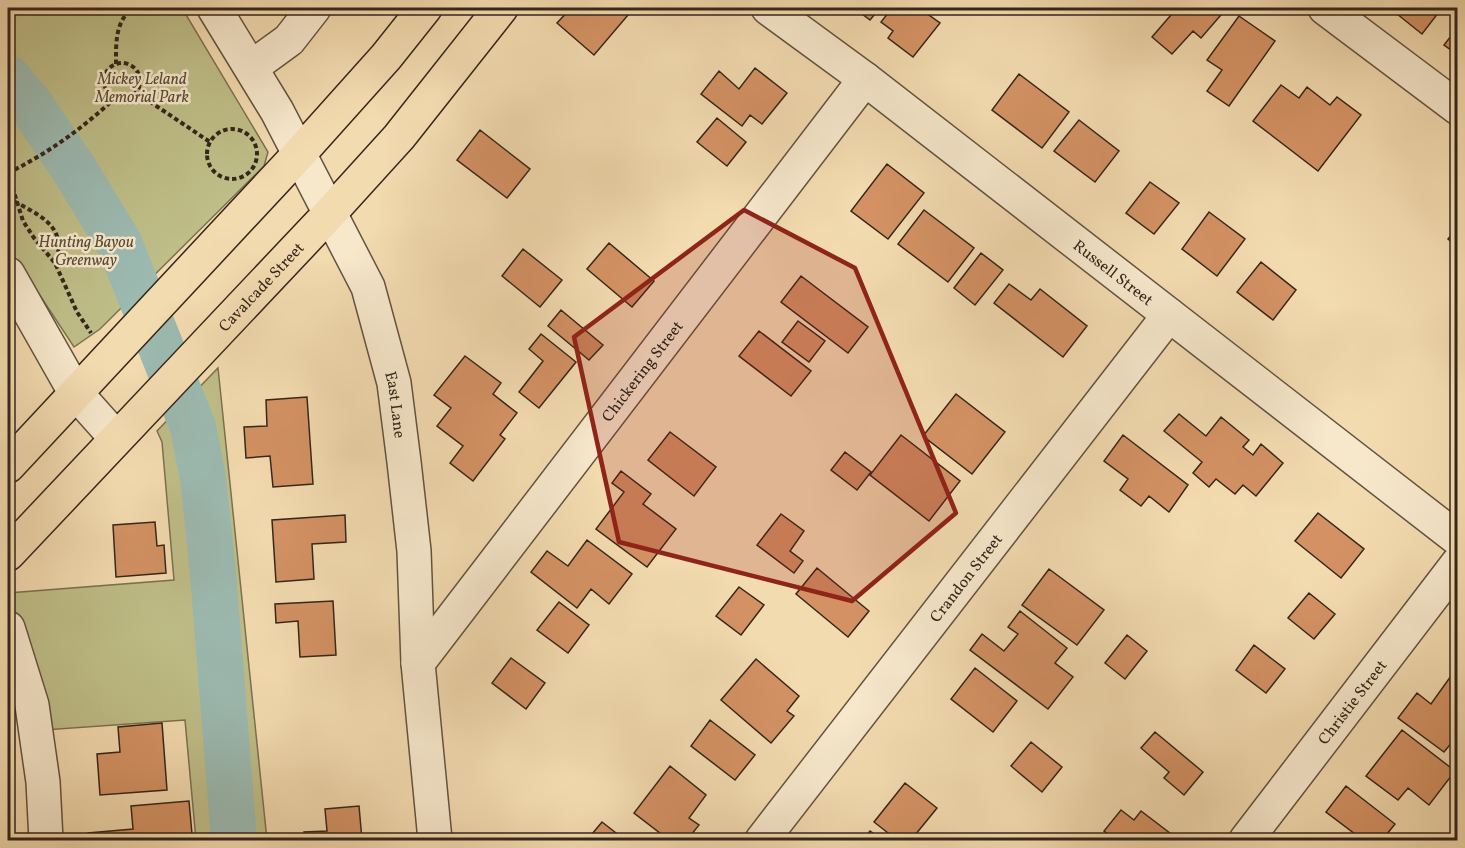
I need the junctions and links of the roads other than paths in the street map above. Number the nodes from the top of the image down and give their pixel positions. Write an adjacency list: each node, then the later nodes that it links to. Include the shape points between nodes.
1 (214, 8): 7 (street, East Lane)
2 (315, 8): 7 (street, via 289,40)
3 (424, 8): 10 (main road)
4 (501, 8): 11 (main road, Cavalcade Street, via 399,137)
5 (768, 8): 8 (street, Russell Street)
6 (1325, 8): 9 (street)
7 (252, 66): 10 (street, East Lane)
8 (865, 79): 13 (street, Russell Street); 21 (street, Chickering Street)
9 (1458, 108)
10 (300, 153): 11 (street, East Lane); 14 (main road, via 183,278 107,342)
11 (330, 213): 15 (main road, Cavalcade Street); 21 (street, East Lane, via 368,287 394,383 414,551)
12 (8, 274): 14 (street)
13 (1169, 315): 17 (street, Russell Street); 24 (street, Crandon Street)
14 (75, 392): 15 (street); 16 (main road)
15 (116, 438): 18 (main road, Cavalcade Street)
16 (8, 466)
17 (1458, 538)
18 (8, 554)
19 (1458, 563): 25 (street, Christie Street)
20 (8, 628): 22 (street, via 32,705)
21 (418, 663): 23 (street, East Lane)
22 (46, 840)
23 (435, 840)
24 (762, 840)
25 (1246, 840)

